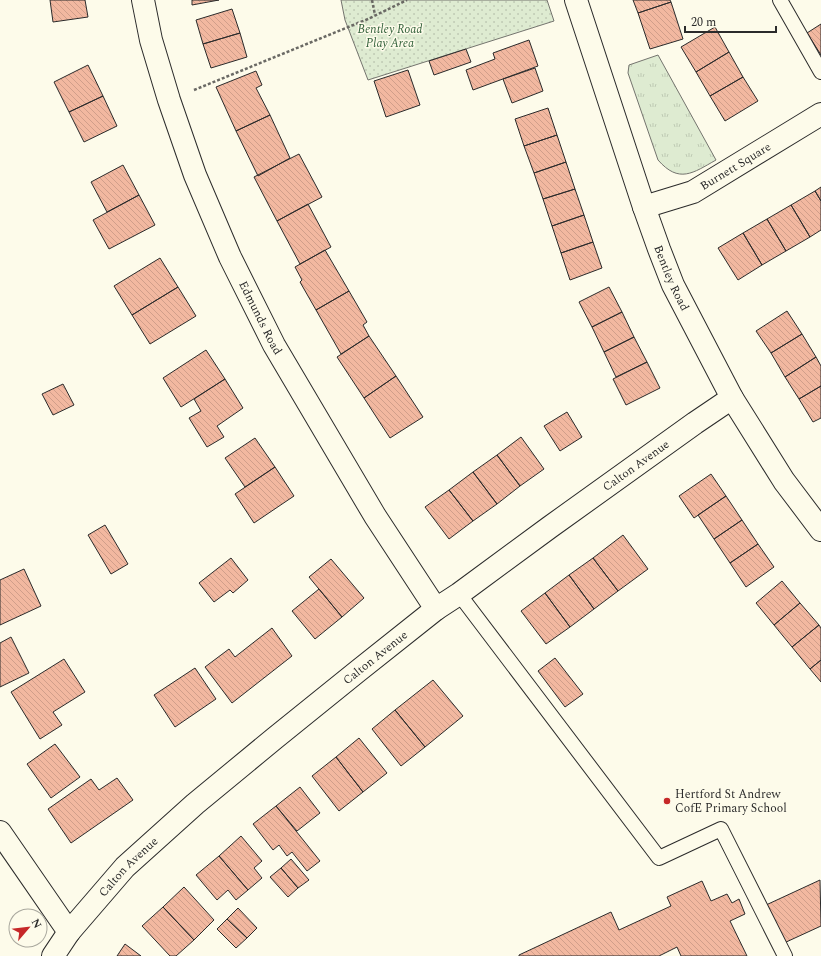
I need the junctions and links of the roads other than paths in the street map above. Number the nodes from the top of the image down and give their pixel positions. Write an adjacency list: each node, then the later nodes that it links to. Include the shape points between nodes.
1 (143, 0): 10 (street, Edmunds Road, via 150,40 169,100 195,175 230,257 274,345 375,516)
2 (576, 0): 6 (street, Bentley Road)
3 (780, 0): 4 (lane)
4 (821, 72)
5 (821, 114): 6 (street, Burnett Square, via 693,192)
6 (644, 207): 7 (street, Bentley Road, via 673,285)
7 (732, 398): 8 (street, Bentley Road, via 784,481); 9 (street, Calton Avenue)
8 (821, 530)
9 (459, 594): 10 (street, Calton Avenue); 14 (lane, via 659,858 721,830)
10 (436, 609): 12 (street, Calton Avenue, via 195,804 125,866)
11 (0, 832): 12 (street)
12 (69, 932): 13 (street, Calton Avenue)
13 (53, 956)
14 (785, 956)

